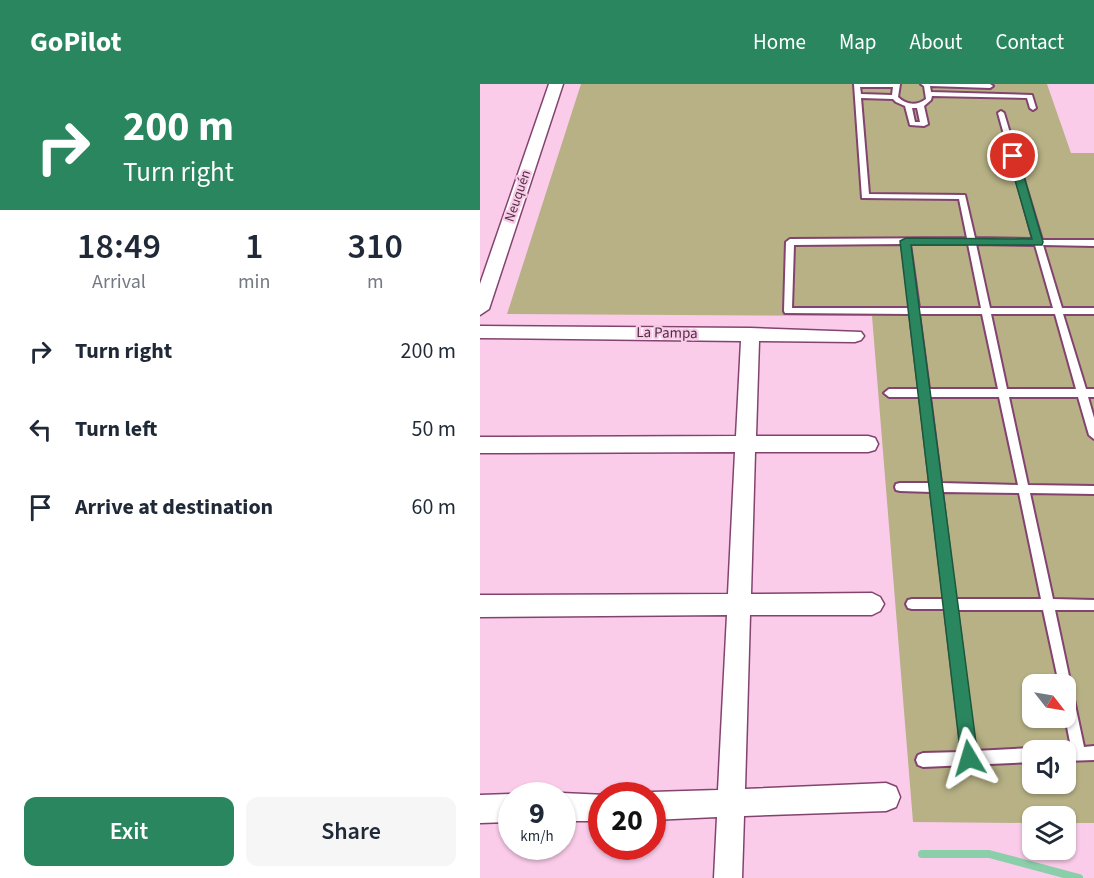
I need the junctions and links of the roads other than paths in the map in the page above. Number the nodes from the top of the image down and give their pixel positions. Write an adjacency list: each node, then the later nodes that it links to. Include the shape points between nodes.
1 (556, 84): 19 (street, Neuquén)
2 (896, 85): 9 (lane, via 857,85); 10 (lane)
3 (926, 85): 4 (lane); 6 (lane)
4 (976, 85): 5 (lane); 7 (lane)
5 (990, 85): 8 (lane)
6 (928, 94): 7 (lane); 11 (lane, via 929,99)
7 (979, 95): 8 (lane)
8 (993, 95): 13 (lane, via 1030,96)
9 (858, 96): 10 (lane); 16 (lane, via 865,196 962,197)
10 (895, 96): 12 (lane)
11 (920, 105): 12 (lane); 12 (lane, via 924,124 912,124)
12 (908, 106)
13 (1033, 108)
14 (1000, 113): 17 (lane)
15 (906, 241): 16 (lane); 20 (lane); 20 (lane, via 790,242 788,311)
16 (971, 241): 17 (lane); 21 (lane)
17 (1038, 242): 18 (lane); 22 (lane)
18 (1094, 243)
19 (480, 309)
20 (914, 311): 21 (lane); 28 (lane)
21 (986, 311): 22 (lane); 29 (lane)
22 (1058, 311): 23 (lane); 30 (lane)
23 (1094, 311)
24 (480, 332): 25 (street, La Pampa)
25 (750, 334): 26 (street, La Pampa); 35 (street)
26 (855, 336)
27 (889, 393): 28 (lane)
28 (924, 393): 29 (lane); 37 (lane)
29 (1003, 393): 30 (lane); 38 (lane)
30 (1082, 393): 31 (lane); 32 (lane)
31 (1094, 393)
32 (1094, 435)
33 (868, 444): 35 (street)
34 (480, 445): 35 (street)
35 (745, 445): 46 (street)
36 (900, 487): 37 (lane)
37 (936, 488): 38 (lane); 42 (lane)
38 (1024, 489): 39 (lane); 43 (lane)
39 (1094, 490)
40 (872, 604): 46 (street)
41 (912, 604): 42 (lane)
42 (950, 604): 43 (lane); 53 (lane)
43 (1048, 604): 44 (lane); 47 (lane)
44 (1094, 605)
45 (480, 606): 46 (street)
46 (738, 607): 56 (street)
47 (1063, 674)
48 (1074, 728): 50 (lane)
49 (1076, 753): 50 (lane)
50 (1079, 753): 51 (lane)
51 (1094, 753)
52 (1022, 755): 53 (lane)
53 (969, 758): 54 (lane)
54 (923, 760)
55 (886, 797): 56 (street)
56 (731, 804): 57 (street); 60 (street)
57 (666, 806)
58 (498, 808): 59 (street)
59 (480, 809)
60 (728, 878)

